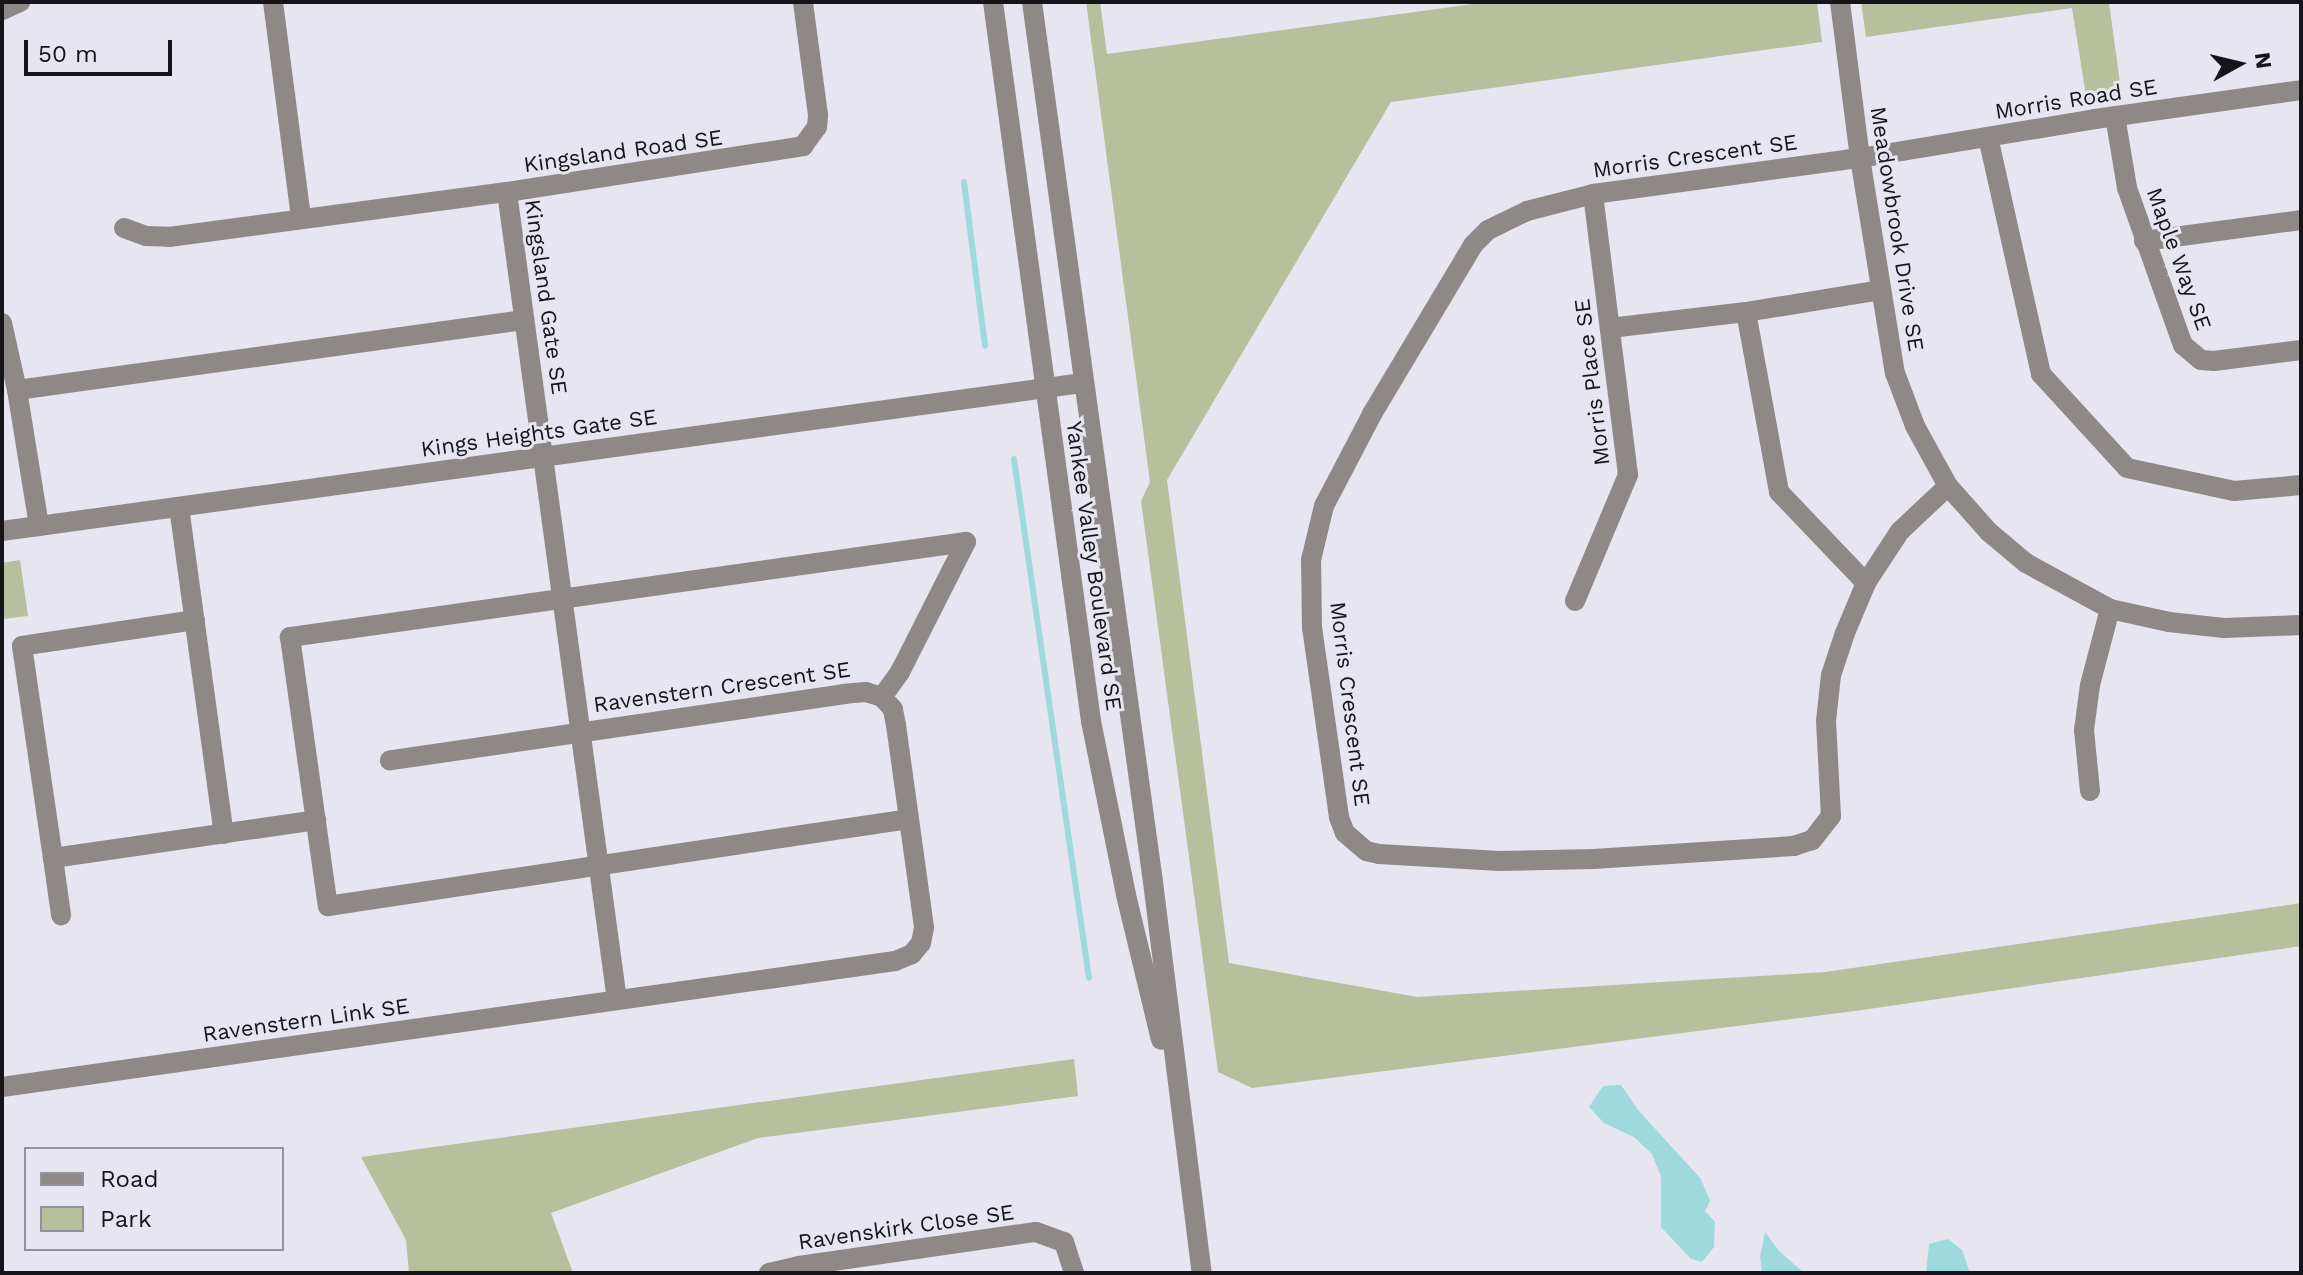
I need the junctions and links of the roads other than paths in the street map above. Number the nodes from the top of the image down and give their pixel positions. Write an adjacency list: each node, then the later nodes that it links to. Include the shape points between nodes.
1 (20, 2): 7 (street)
2 (273, 2): 14 (street)
3 (803, 2): 12 (street, Kingsland Road SE, via 818,115 817,127 803,146)
4 (993, 2): 25 (street, Yankee Valley Boulevard SE)
5 (1032, 2): 24 (street, Yankee Valley Boulevard SE)
6 (1840, 2): 11 (street, Meadowbrook Drive SE)
7 (2, 10)
8 (2301, 90): 9 (street, Morris Road SE)
9 (2115, 116): 10 (street, Morris Road SE); 17 (street, Maple Way SE, via 2127,188)
10 (1988, 137): 11 (street, Morris Road SE); 28 (street, via 2041,374 2127,468 2234,491)
11 (1860, 158): 13 (street, Morris Crescent SE); 18 (street, Meadowbrook Drive SE)
12 (507, 192): 14 (street, Kingsland Road SE); 20 (street, Kingsland Gate SE)
13 (1593, 194): 22 (street, Morris Place SE); 33 (street, Morris Crescent SE, via 1504,221 1473,245 1324,506 1311,560 1312,628 1345,833 1379,854 1499,861 1794,846 1812,840 1831,816 1826,721 1831,675)
14 (301, 218): 16 (street, Kingsland Road SE, via 169,237)
15 (2301, 220): 17 (street)
16 (124, 228)
17 (2144, 241): 23 (street, Maple Way SE, via 2183,345 2201,360)
18 (1880, 290): 19 (street); 29 (street, Meadowbrook Drive SE, via 1895,373 1915,426)
19 (1746, 312): 22 (street); 33 (street, via 1779,492)
20 (524, 320): 26 (street); 27 (street, Kingsland Gate SE)
21 (2, 323): 26 (street)
22 (1610, 328): 35 (street, Morris Place SE, via 1628,475)
23 (2301, 350)
24 (1083, 383): 25 (street, Kings Heights Gate SE); 51 (street, Yankee Valley Boulevard SE)
25 (1046, 388): 27 (street, Kings Heights Gate SE); 51 (street, Yankee Valley Boulevard SE, via 1091,721 1126,895)
26 (17, 390): 31 (street)
27 (543, 457): 30 (street, Kings Heights Gate SE); 34 (street, Kingsland Gate SE)
28 (2301, 485)
29 (1948, 486): 33 (street, Morris Crescent SE, via 1900,531); 36 (street, Meadowbrook Drive SE, via 2026,563)
30 (179, 507): 31 (street, Kings Heights Gate SE); 37 (street)
31 (39, 526): 32 (street, Kings Heights Gate SE)
32 (2, 531)
33 (1866, 583)
34 (561, 599): 39 (street, via 966,542); 40 (street, Kingsland Gate SE); 44 (street, via 290,637)
35 (1575, 601)
36 (2110, 609): 38 (street, Meadowbrook Drive SE, via 2224,628); 42 (street, via 2084,730)
37 (195, 620): 45 (street); 46 (street, via 22,646)
38 (2301, 625)
39 (882, 697): 40 (street, Ravenstern Crescent SE, via 845,694); 43 (street, via 893,709)
40 (578, 731): 41 (street, Ravenstern Crescent SE); 47 (street, Kingsland Gate SE)
41 (390, 760)
42 (2090, 791)
43 (909, 819): 47 (street); 49 (street, via 924,927 912,954 895,961)
44 (316, 820): 45 (street); 47 (street, via 328,906)
45 (224, 834): 46 (street)
46 (53, 858): 48 (street)
47 (598, 866): 49 (street, Kingsland Gate SE)
48 (61, 915)
49 (617, 1000): 50 (street, Ravenstern Link SE)
50 (2, 1087)
51 (1183, 1129): 54 (street, Yankee Valley Boulevard SE)
52 (769, 1273): 53 (street, Ravenskirk Close SE, via 1036,1232 1064,1242)
53 (1074, 1273)
54 (1202, 1273)

